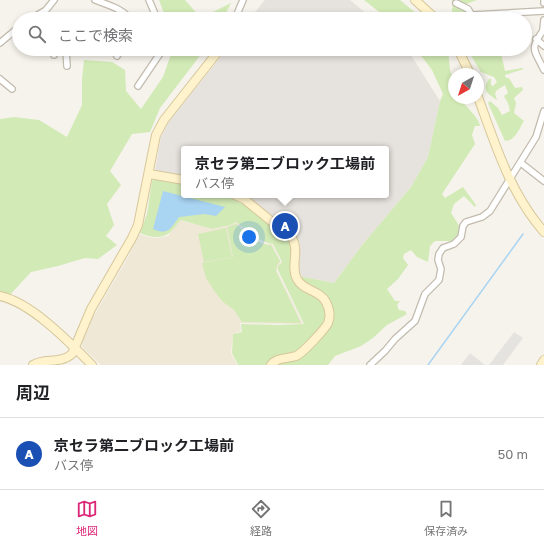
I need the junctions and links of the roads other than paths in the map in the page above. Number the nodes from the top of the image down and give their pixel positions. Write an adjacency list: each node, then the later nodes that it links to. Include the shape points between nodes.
1 (54, 0): 8 (street)
2 (95, 0): 9 (street)
3 (149, 0): 10 (street)
4 (243, 0): 11 (street)
5 (415, 0): 12 (street)
6 (456, 3): 13 (street)
7 (544, 11): 14 (street)
8 (43, 12)
9 (121, 12)
10 (154, 12)
11 (237, 12)
12 (428, 12)
13 (470, 12)
14 (526, 12)
15 (544, 20): 16 (street)
16 (544, 29): 18 (street)
17 (12, 33): 19 (street)
18 (536, 39): 20 (street); 27 (street, via 534,50)
19 (0, 43)
20 (544, 46)
21 (66, 56): 25 (street)
22 (158, 56): 29 (street)
23 (214, 56): 34 (street, via 164,120 156,135)
24 (461, 56): 26 (street)
25 (67, 66)
26 (467, 68)
27 (544, 70)
28 (0, 79): 30 (street)
29 (138, 86)
30 (12, 89)
31 (480, 104): 36 (street)
32 (544, 111): 33 (street, via 536,137)
33 (520, 163): 36 (street); 37 (street)
34 (149, 174): 35 (street); 41 (street, via 138,225 91,309)
35 (181, 179)
36 (510, 181): 39 (street); 46 (street, via 490,211 482,217 466,222 461,237 454,244 443,248 438,260 438,280 425,294 415,320)
37 (544, 181)
38 (242, 198): 45 (street, via 292,238 296,248 297,279 306,288 324,298 328,307 328,323 304,351 277,360)
39 (544, 232)
40 (0, 296): 41 (street, via 19,303)
41 (74, 347): 43 (street, via 69,357 53,362 40,361); 44 (street)
42 (544, 360): 47 (street)
43 (33, 365)
44 (92, 365)
45 (271, 365)
46 (370, 365)
47 (541, 365)

